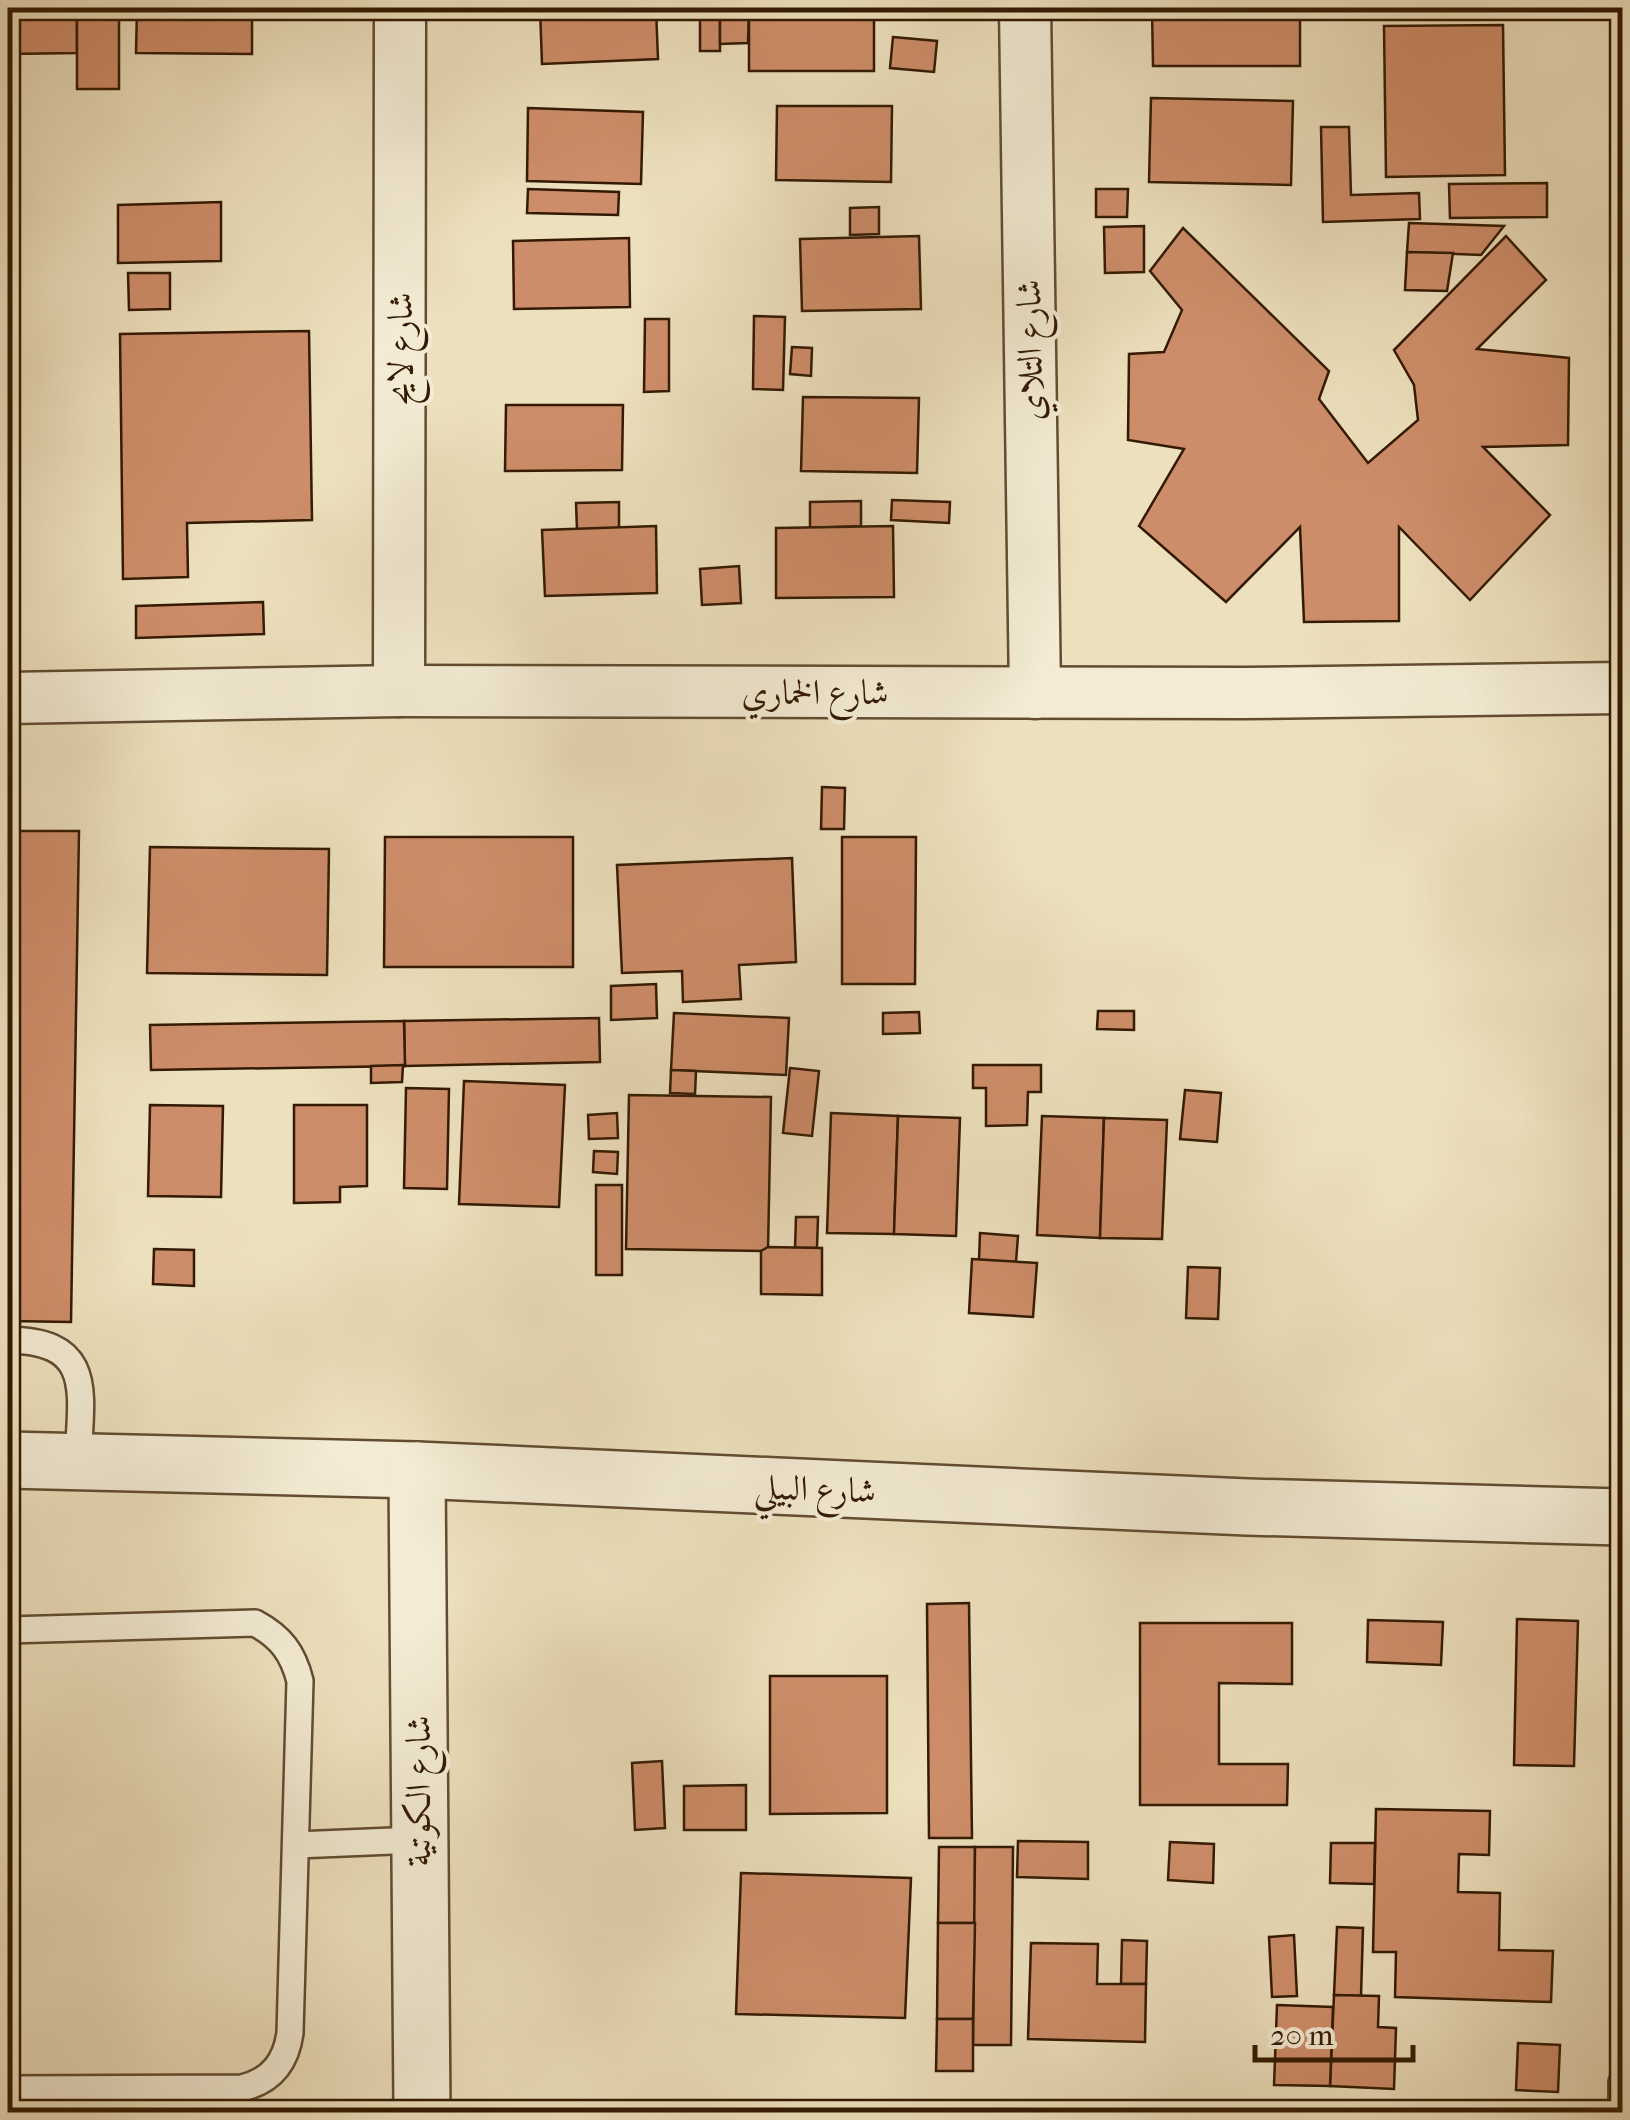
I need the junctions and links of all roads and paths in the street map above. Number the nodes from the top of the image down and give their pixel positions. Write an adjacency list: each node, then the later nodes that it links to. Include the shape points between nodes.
1 (400, 8): 4 (street, شارع لايح)
2 (1024, 8): 5 (street, شارع التلاي)
3 (1622, 688): 5 (street, شارع الخماري)
4 (399, 691): 5 (street, شارع الخماري); 6 (street, شارع الخماري)
5 (1034, 693)
6 (8, 698)
7 (8, 1340): 9 (lane, via 55,1346 72,1360 80,1378)
8 (8, 1460): 9 (street, شارع البيلي)
9 (78, 1460): 10 (street, شارع البيلي)
10 (418, 1470): 11 (street, شارع البيلي); 13 (street, شارع الكوتية)
11 (1622, 1518)
12 (8, 1630): 14 (lane, via 255,1623 270,1631 295,1660 300,1681)
13 (417, 1840): 14 (lane); 17 (street, شارع الكوتية)
14 (296, 1845): 16 (lane, via 290,2032 288,2049 271,2075 242,2088)
15 (1622, 2082): 18 (lane)
16 (18, 2097)
17 (422, 2112)
18 (1622, 2112)

